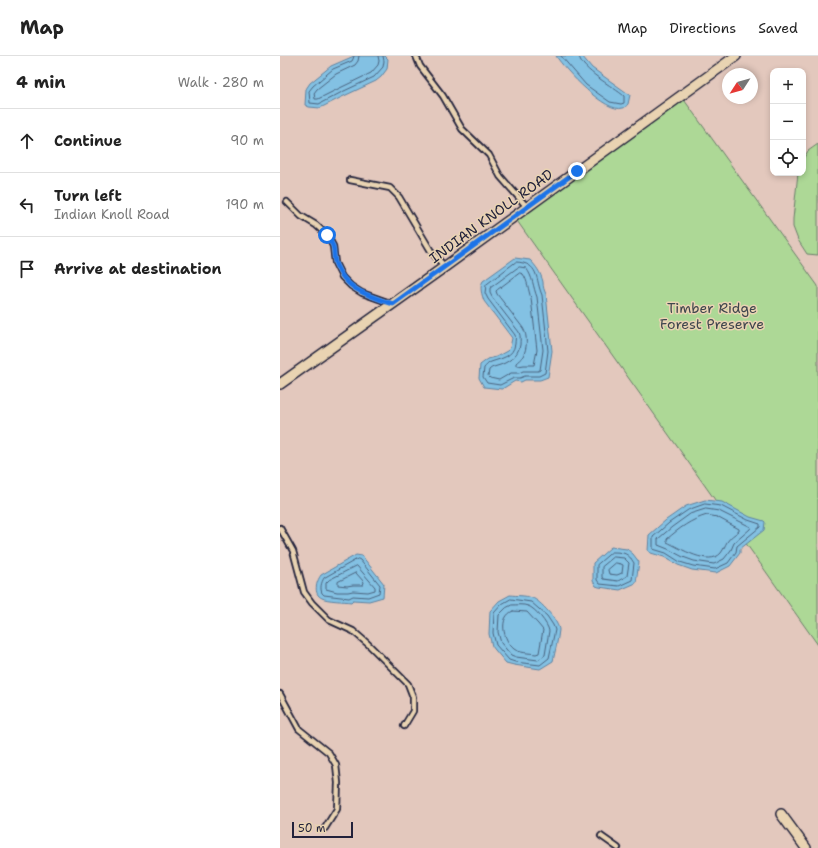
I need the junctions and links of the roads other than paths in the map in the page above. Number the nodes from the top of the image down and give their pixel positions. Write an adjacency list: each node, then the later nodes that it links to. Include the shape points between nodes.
1 (416, 56): 5 (lane, via 462,129 489,155 500,176)
2 (736, 56): 5 (street, INDIAN KNOLL ROAD)
3 (350, 180): 6 (lane, via 390,188 399,197 431,251)
4 (287, 202): 7 (lane, via 327,235 333,246 335,263 342,277 351,286 362,293)
5 (527, 207): 6 (street, INDIAN KNOLL ROAD)
6 (445, 267): 7 (street, INDIAN KNOLL ROAD)
7 (393, 304): 8 (street, INDIAN KNOLL ROAD)
8 (280, 384)
9 (280, 528): 11 (lane, via 293,551 304,592 312,603 329,620 368,644 408,684 413,697 413,711)
10 (280, 694): 13 (lane, via 298,728 329,753 336,765 337,809)
11 (404, 726)
12 (781, 814): 16 (street)
13 (325, 828)
14 (601, 836): 15 (lane)
15 (618, 848)
16 (806, 848)

